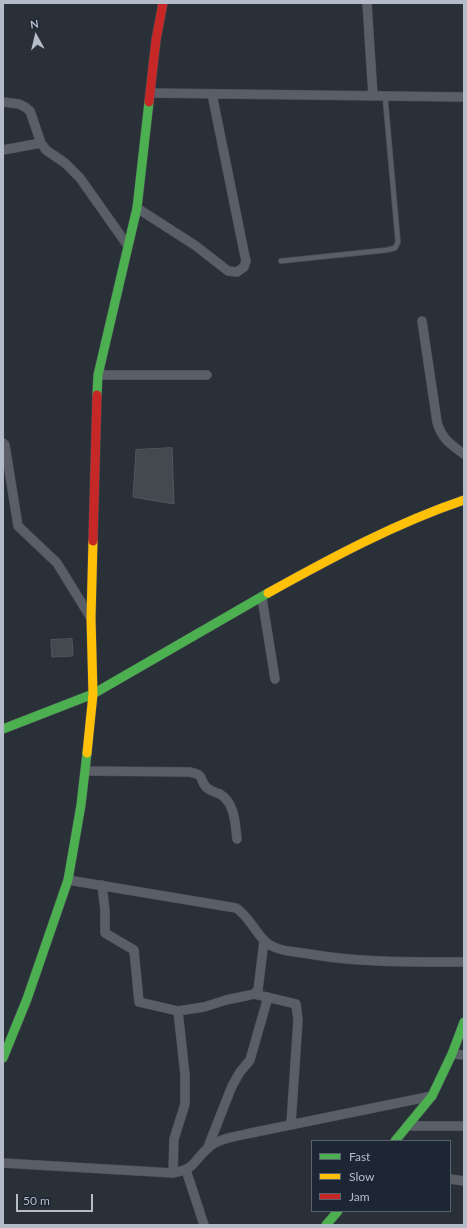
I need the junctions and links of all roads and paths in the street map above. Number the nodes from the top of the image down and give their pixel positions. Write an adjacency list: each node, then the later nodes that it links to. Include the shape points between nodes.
1 (163, 3): 3 (street, via 156,40)
2 (367, 3): 5 (street)
3 (151, 93): 4 (street); 11 (street)
4 (212, 94): 5 (street); 11 (street, via 246,261 244,267 237,272 228,271 196,246)
5 (373, 96): 6 (street)
6 (386, 96): 7 (street); 13 (lane, via 398,242 395,248)
7 (464, 97)
8 (3, 102): 9 (street, via 25,106 30,111)
9 (41, 142): 10 (street); 12 (street, via 46,150 65,162 80,178)
10 (3, 150)
11 (137, 208): 12 (street)
12 (128, 246): 15 (street)
13 (281, 261)
14 (422, 321): 18 (street, via 440,433)
15 (98, 375): 16 (street); 21 (street)
16 (207, 375)
17 (4, 445): 21 (street, via 18,526 57,563)
18 (464, 454)
19 (464, 500): 20 (street, via 429,512 318,565)
20 (262, 598): 22 (street); 23 (street)
21 (91, 618): 23 (street)
22 (274, 679)
23 (93, 694): 24 (street); 25 (street)
24 (3, 729)
25 (86, 771): 26 (street, via 198,774 206,786 220,794 231,806); 27 (street)
26 (238, 839)
27 (68, 880): 28 (street); 37 (street, via 27,999)
28 (102, 885): 29 (street, via 236,908 243,912); 33 (street, via 105,933 134,950 139,1002)
29 (264, 941): 30 (street, via 285,950 348,960); 31 (street, via 258,990)
30 (464, 962)
31 (254, 994): 32 (street); 33 (street)
32 (268, 997): 39 (street, via 296,1004 298,1020); 43 (street, via 250,1060 235,1078)
33 (178, 1011): 46 (street, via 185,1074 185,1104 174,1139)
34 (464, 1022): 35 (street)
35 (452, 1054): 36 (street); 38 (street)
36 (464, 1055)
37 (3, 1058)
38 (432, 1096): 39 (street); 40 (street)
39 (291, 1124): 43 (street, via 220,1140)
40 (407, 1126): 41 (street); 42 (street)
41 (464, 1126)
42 (396, 1140)
43 (208, 1147): 45 (street)
44 (3, 1163): 46 (street)
45 (186, 1170): 46 (street); 50 (street)
46 (173, 1173)
47 (451, 1179): 48 (street)
48 (464, 1181)
49 (337, 1212): 51 (street)
50 (204, 1225)
51 (326, 1225)

